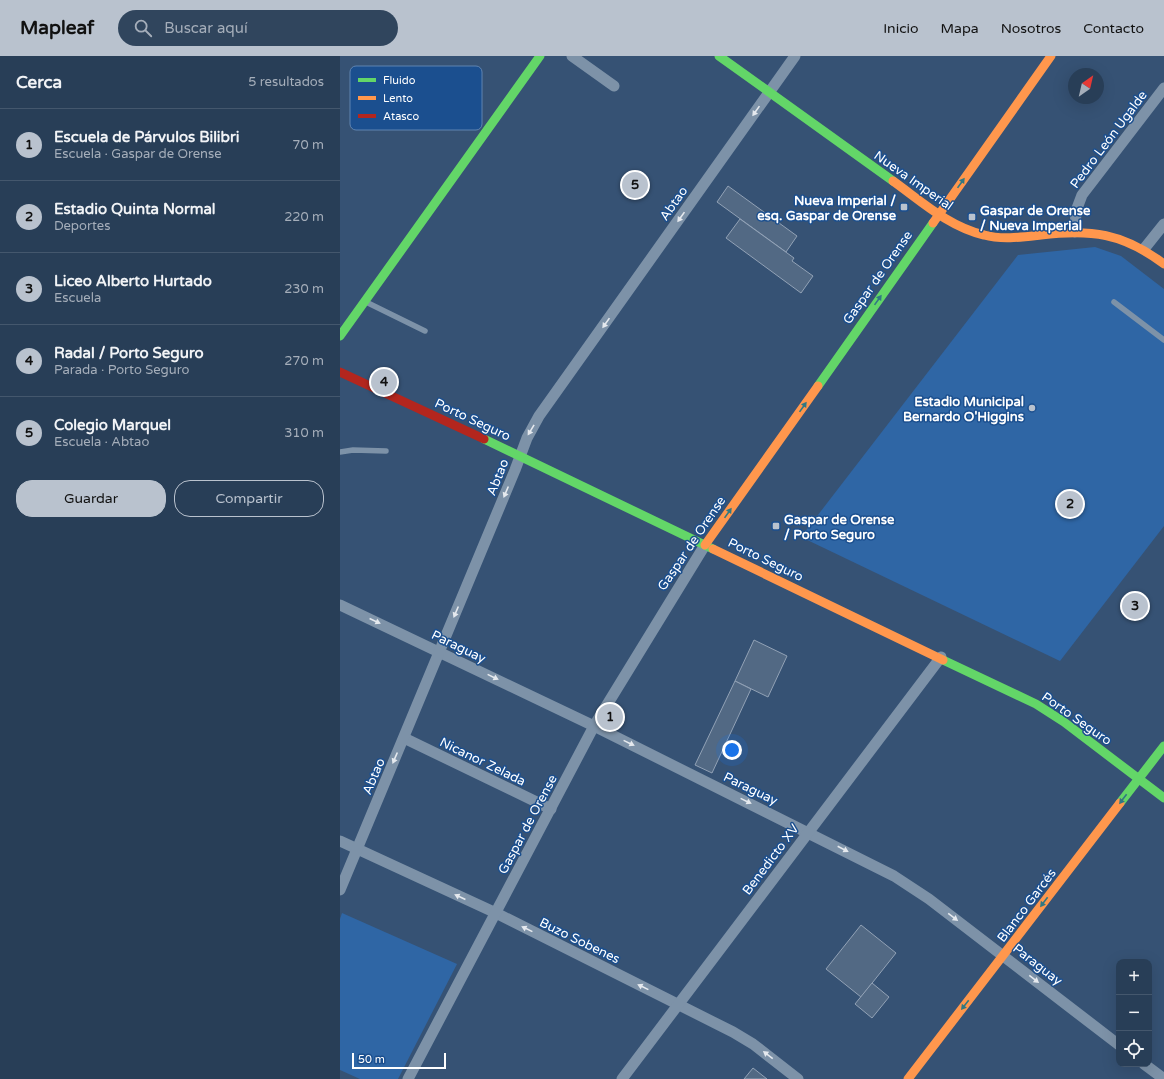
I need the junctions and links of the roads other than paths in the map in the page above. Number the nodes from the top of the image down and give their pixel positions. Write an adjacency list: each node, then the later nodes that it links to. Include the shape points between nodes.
1 (540, 56): 14 (street)
2 (572, 56): 6 (street)
3 (719, 56): 8 (street, Nueva Imperial)
4 (794, 56): 8 (street, Abtao)
5 (1051, 56): 9 (street, Gaspar de Orense, one-way to 5)
6 (614, 86)
7 (1164, 88): 11 (street, Pedro León Ugalde, via 1082,195 1076,212)
8 (769, 92): 9 (street, Nueva Imperial); 22 (street, Abtao, one-way to 22, via 539,416)
9 (939, 214): 11 (street, Nueva Imperial, via 964,229 987,236); 23 (street, Gaspar de Orense, one-way to 9)
10 (1164, 224): 12 (street)
11 (1075, 232): 12 (street, Nueva Imperial, via 1094,232 1112,236)
12 (1144, 249): 13 (street, Nueva Imperial)
13 (1164, 264)
14 (364, 302): 16 (lane); 17 (street)
15 (1114, 302): 18 (lane)
16 (425, 331)
17 (340, 336)
18 (1164, 340)
19 (340, 372): 22 (street, Porto Seguro)
20 (386, 451): 21 (lane)
21 (340, 452)
22 (520, 456): 23 (street, Porto Seguro); 25 (street, Abtao, one-way to 25)
23 (705, 544): 26 (street, Porto Seguro); 27 (street, Gaspar de Orense)
24 (340, 605): 25 (street, Paraguay, one-way to 25)
25 (439, 652): 27 (street, Paraguay, one-way to 27); 28 (street, Abtao)
26 (941, 657): 30 (street, Porto Seguro, via 1045,709); 33 (street, Benedicto XV)
27 (594, 726): 32 (street, Gaspar de Orense); 33 (street, Paraguay, one-way to 33)
28 (404, 738): 32 (street, Nicanor Zelada); 35 (street, Abtao, one-way to 35)
29 (1164, 746): 30 (street, Blanco Garcés)
30 (1139, 779): 31 (street, Porto Seguro); 38 (street, Blanco Garcés, one-way to 38)
31 (1164, 798)
32 (550, 809): 37 (street, Gaspar de Orense)
33 (808, 832): 38 (street, Paraguay, one-way to 38, via 906,883); 39 (street, Benedicto XV)
34 (340, 841): 35 (street, Buzo Sobenes)
35 (358, 849): 36 (street, Abtao); 37 (street, Buzo Sobenes, one-way to 35)
36 (340, 890)
37 (496, 913): 39 (street, Buzo Sobenes, one-way to 37); 42 (street, Gaspar de Orense)
38 (1003, 955): 40 (street, Paraguay, one-way to 40); 45 (street, Blanco Garcés, one-way to 45)
39 (678, 1004): 43 (street, Benedicto XV); 44 (street, Buzo Sobenes, one-way to 39, via 743,1038)
40 (1116, 1043)
41 (1148, 1067): 46 (street)
42 (408, 1079)
43 (622, 1079)
44 (798, 1079)
45 (908, 1079)
46 (1164, 1079)

